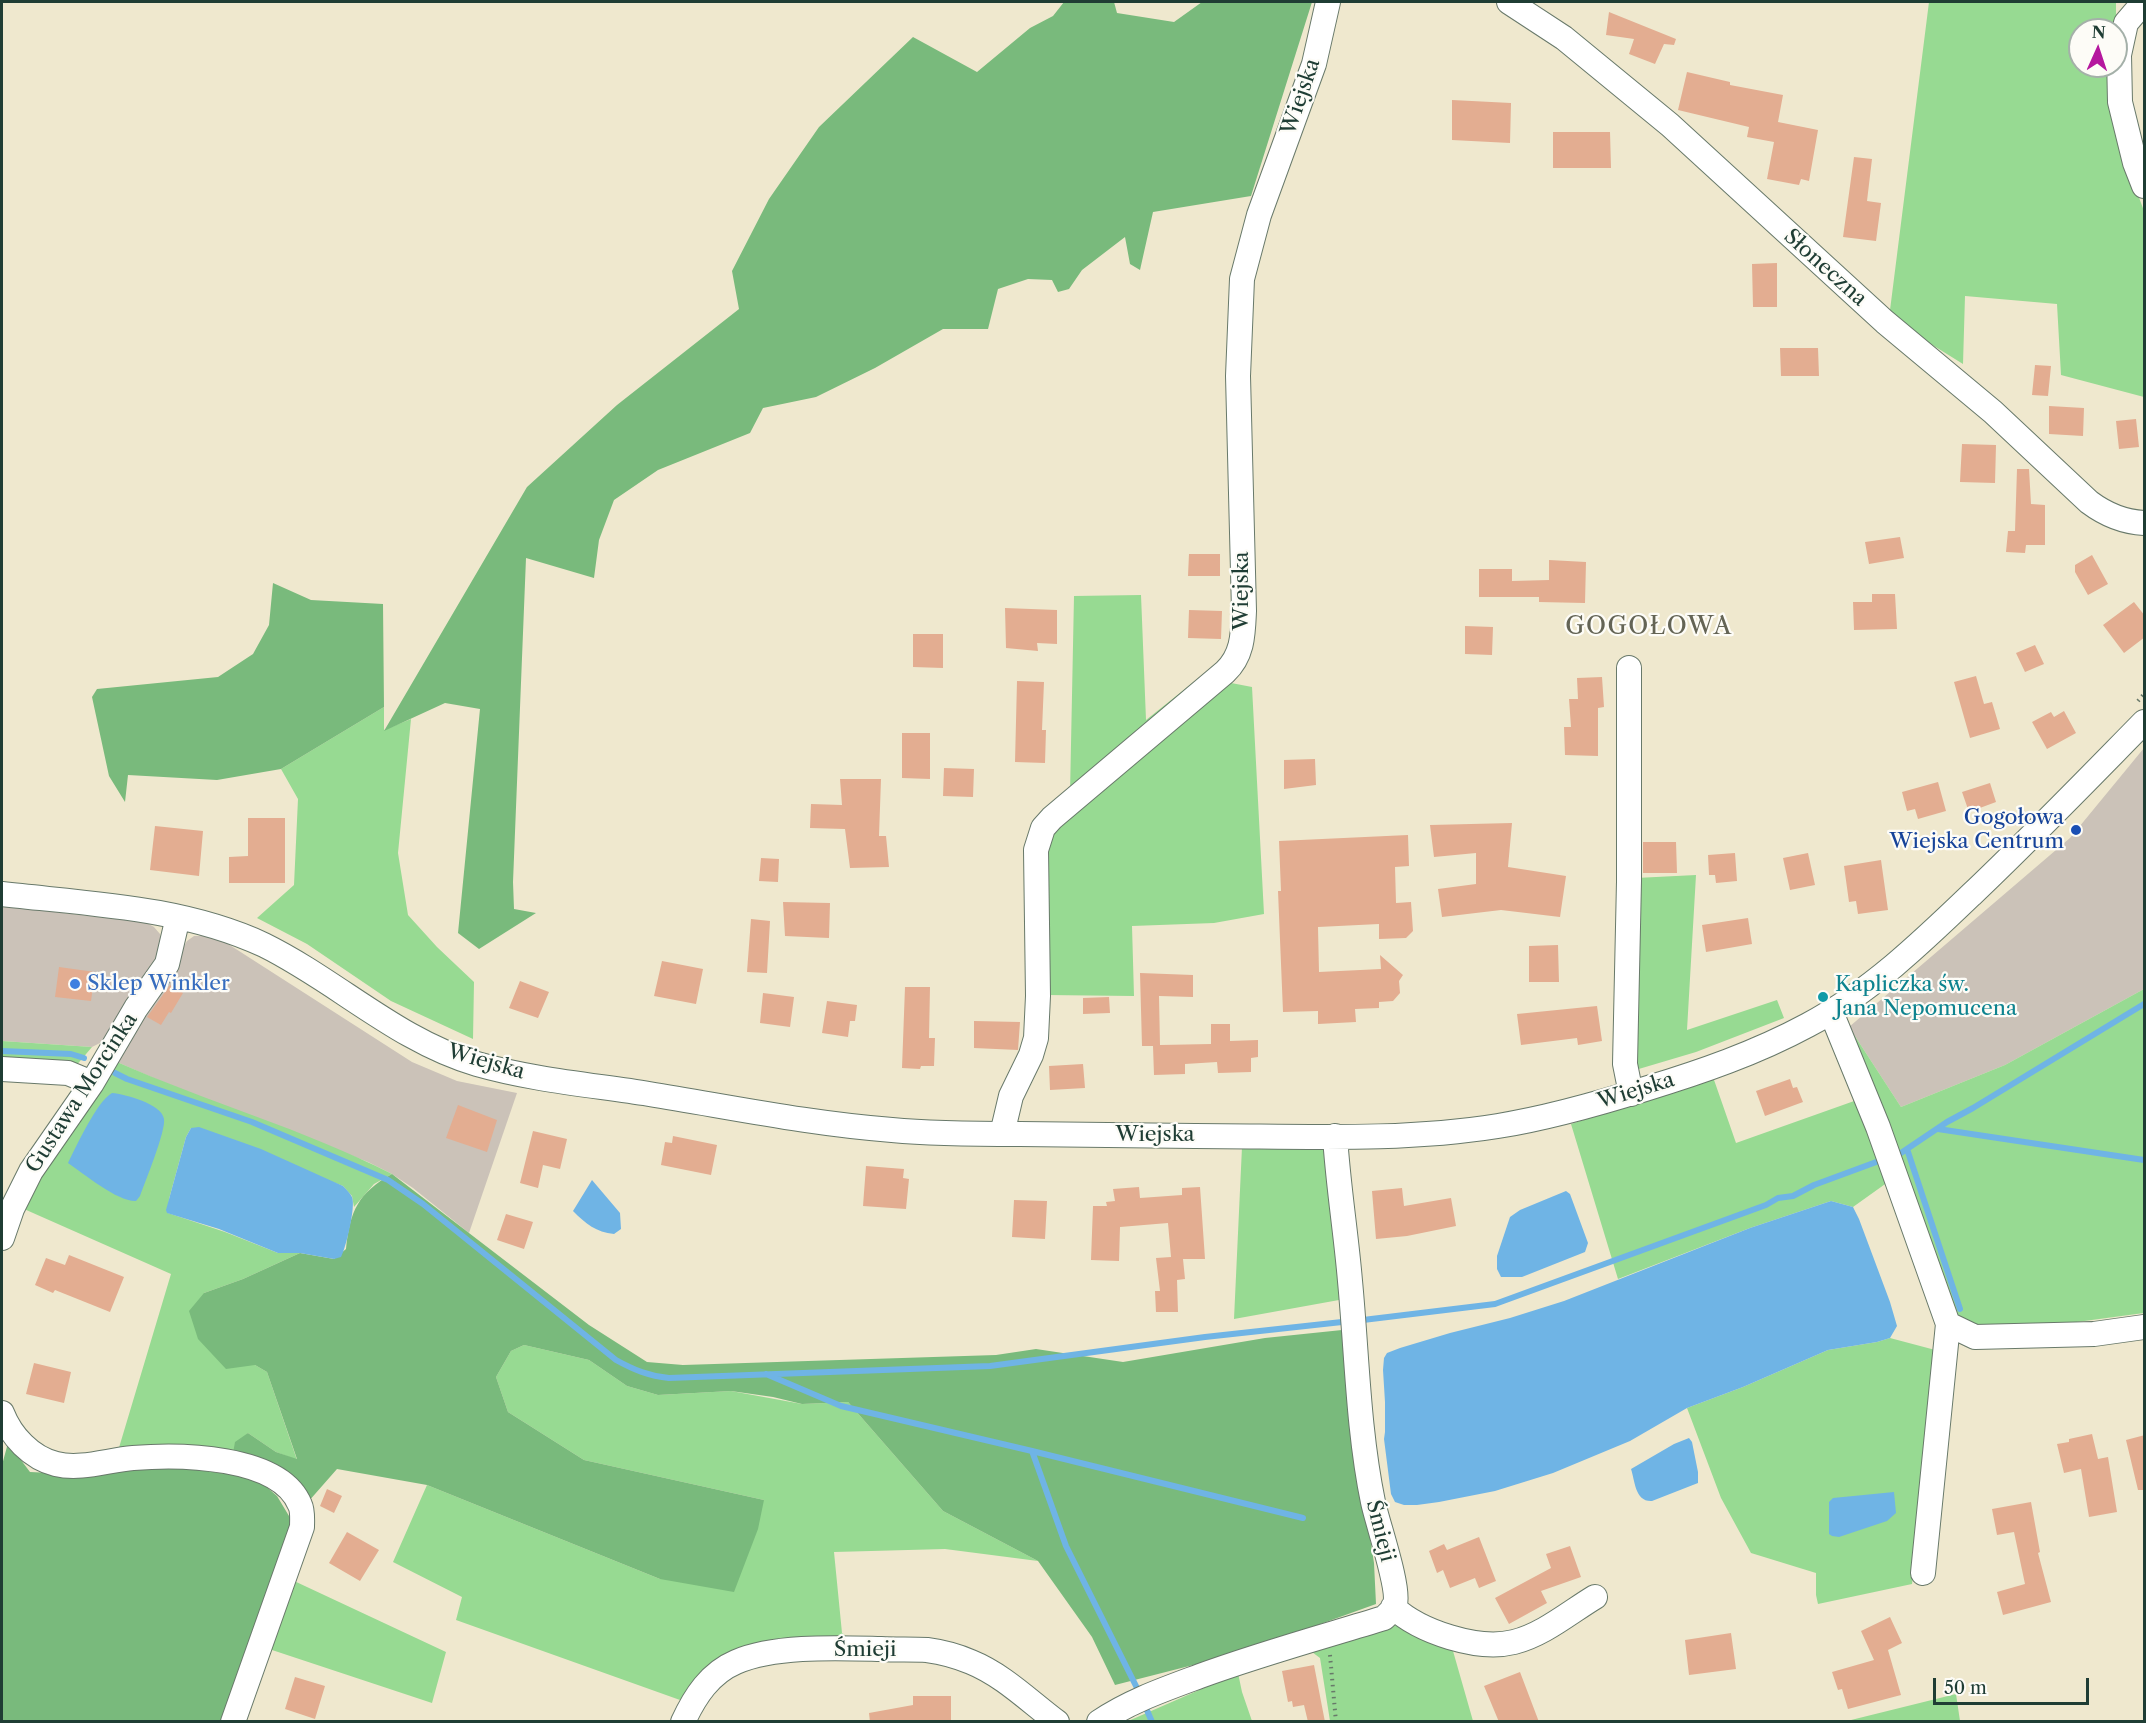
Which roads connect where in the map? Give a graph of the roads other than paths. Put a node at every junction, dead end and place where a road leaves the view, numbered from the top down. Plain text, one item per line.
1 (1328, 2) edge
2 (1509, 2) edge
3 (2145, 2) edge
4 (2145, 186) edge
5 (2145, 523) edge
6 (1629, 668) dead end
7 (2138, 715) edge
8 (2, 894) edge
9 (178, 917) junction
10 (1832, 1012) junction
11 (2, 1069) edge
12 (92, 1083) junction
13 (1631, 1094) junction
14 (1002, 1134) junction
15 (1335, 1136) junction
16 (26, 1182) junction
17 (2, 1208) edge
18 (2, 1238) edge
19 (1948, 1324) junction
20 (2145, 1327) edge
21 (2, 1413) edge
22 (1923, 1573) dead end
23 (1595, 1597) dead end
24 (1393, 1607) junction
25 (233, 1722) edge
26 (683, 1722) edge
27 (1057, 1722) edge
28 (1099, 1722) edge

1 - 14 street, Wiejska
2 - 5 street, Słoneczna
3 - 4 street
6 - 13 street
7 - 10 street, Wiejska
8 - 9 street, Wiejska
9 - 12 street, Gustawa Morcinka
9 - 14 street, Wiejska
10 - 13 street, Wiejska
10 - 19 street
11 - 12 street
12 - 16 street, Gustawa Morcinka
13 - 15 street, Wiejska
14 - 15 street, Wiejska
15 - 24 street, Śmieji
16 - 17 street
16 - 18 street, Gustawa Morcinka
19 - 20 street
19 - 22 street
21 - 25 street
23 - 24 street
24 - 28 street
26 - 27 street, Śmieji

